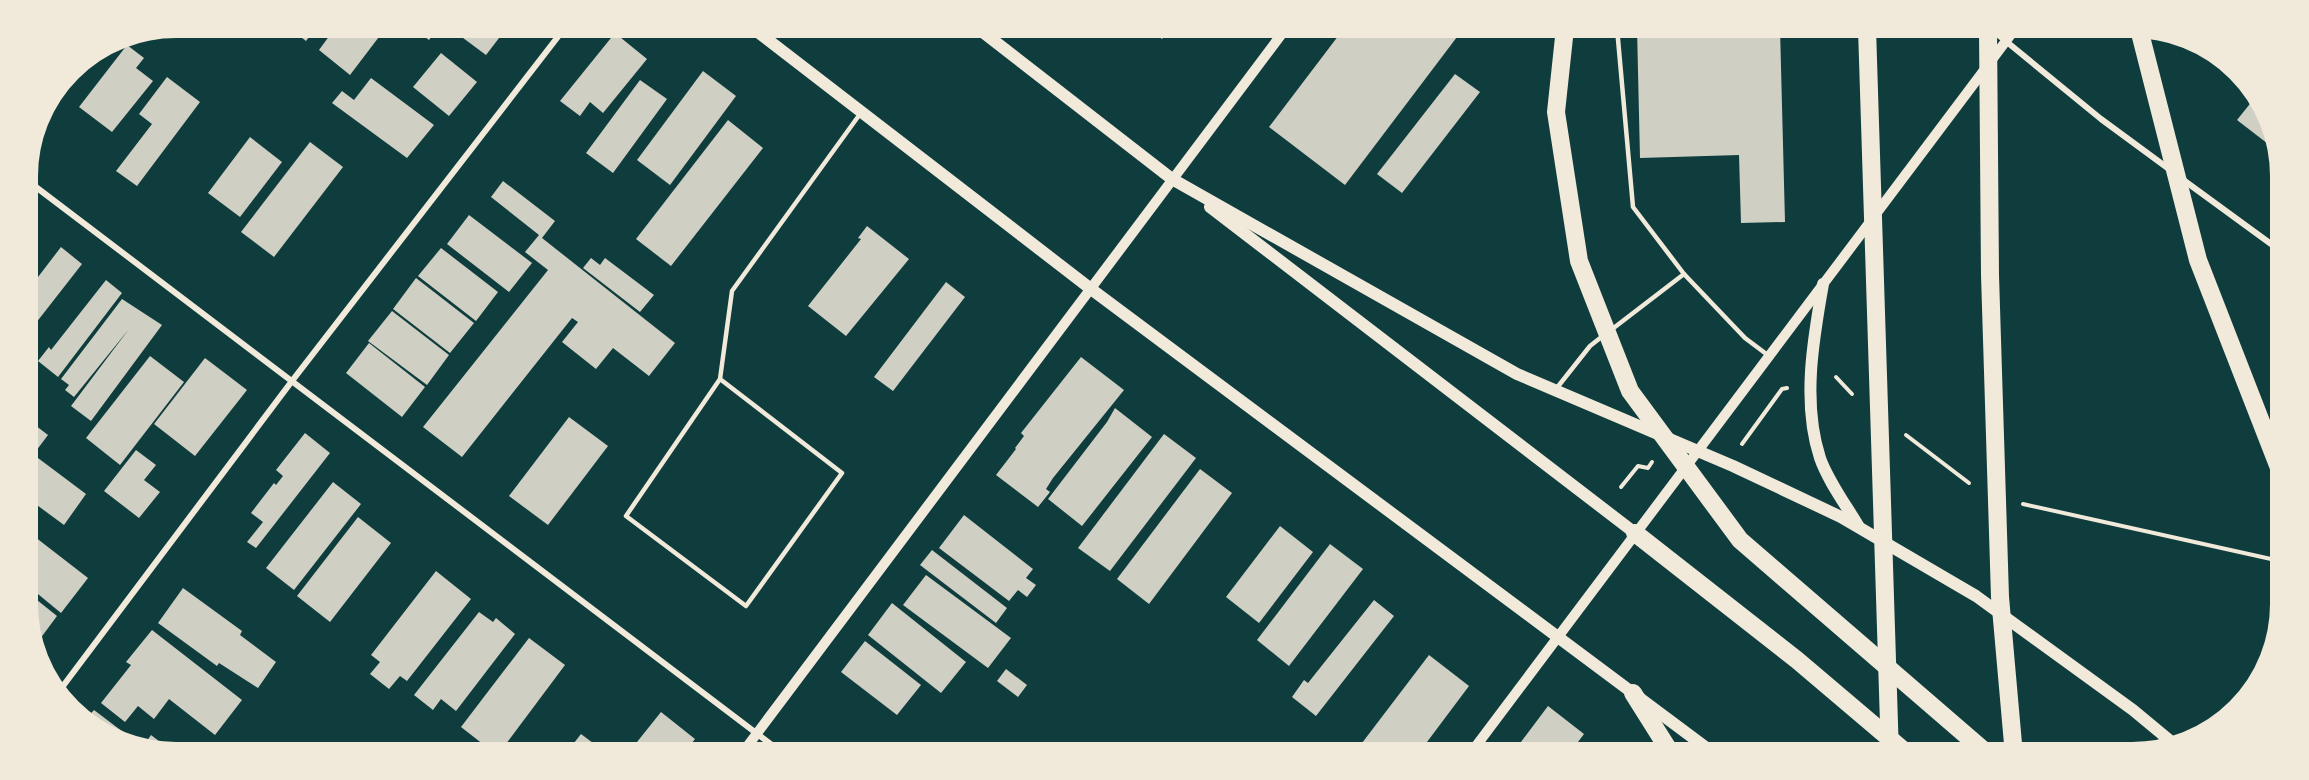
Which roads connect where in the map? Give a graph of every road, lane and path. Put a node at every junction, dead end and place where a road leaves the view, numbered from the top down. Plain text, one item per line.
1 (560, 34) edge
2 (760, 34) edge
3 (985, 34) edge
4 (1282, 34) edge
5 (1564, 34) edge
6 (1618, 34) edge
7 (1867, 34) edge
8 (1989, 34) edge
9 (1996, 34) edge
10 (2011, 34) edge
11 (2141, 35) edge
12 (2006, 41) junction
13 (862, 112) junction
14 (1172, 179) junction
15 (35, 186) edge
16 (2274, 246) edge
17 (1684, 274) junction
18 (1823, 284) junction
19 (1091, 289) junction
20 (1768, 356) junction
21 (1836, 377) dead end
22 (720, 379) junction
23 (292, 381) junction
24 (1791, 386) dead end
25 (1555, 391) junction
26 (1861, 401) dead end
27 (1899, 430) dead end
28 (1742, 444) dead end
29 (1697, 452) junction
30 (1658, 454) dead end
31 (2274, 455) edge
32 (1621, 487) dead end
33 (1975, 488) dead end
34 (2017, 502) dead end
35 (1859, 528) junction
36 (1635, 533) junction
37 (2274, 560) edge
38 (1558, 637) junction
39 (62, 687) edge
40 (1633, 693) junction
41 (757, 734) junction
42 (2170, 741) edge
43 (1477, 745) edge
44 (1666, 745) edge
45 (1703, 745) edge
46 (1890, 745) edge
47 (1897, 745) edge
48 (1978, 745) edge
49 (2013, 745) edge
50 (748, 746) edge
51 (773, 746) edge

1 - 23 street
2 - 13 main road
3 - 14 main road
4 - 14 street
5 - 48 highway
6 - 17 lane
7 - 46 highway
8 - 49 highway
9 - 12 street
10 - 12 street
11 - 31 highway
12 - 16 street
12 - 18 street
13 - 19 main road
13 - 22 lane
14 - 19 street
14 - 25 main road
14 - 36 main road
15 - 23 street
17 - 20 lane
17 - 25 lane
18 - 20 street
18 - 35 main road
19 - 38 main road
19 - 41 street
20 - 29 street
21 - 26 path
22 - 22 lane
23 - 39 street
23 - 41 street
24 - 28 path
25 - 29 main road
27 - 33 path
29 - 35 main road
29 - 36 street
30 - 32 path
34 - 37 path
35 - 42 main road
36 - 38 street
36 - 47 highway
38 - 40 main road
38 - 43 street
40 - 44 highway
40 - 45 main road
41 - 50 street
41 - 51 street

